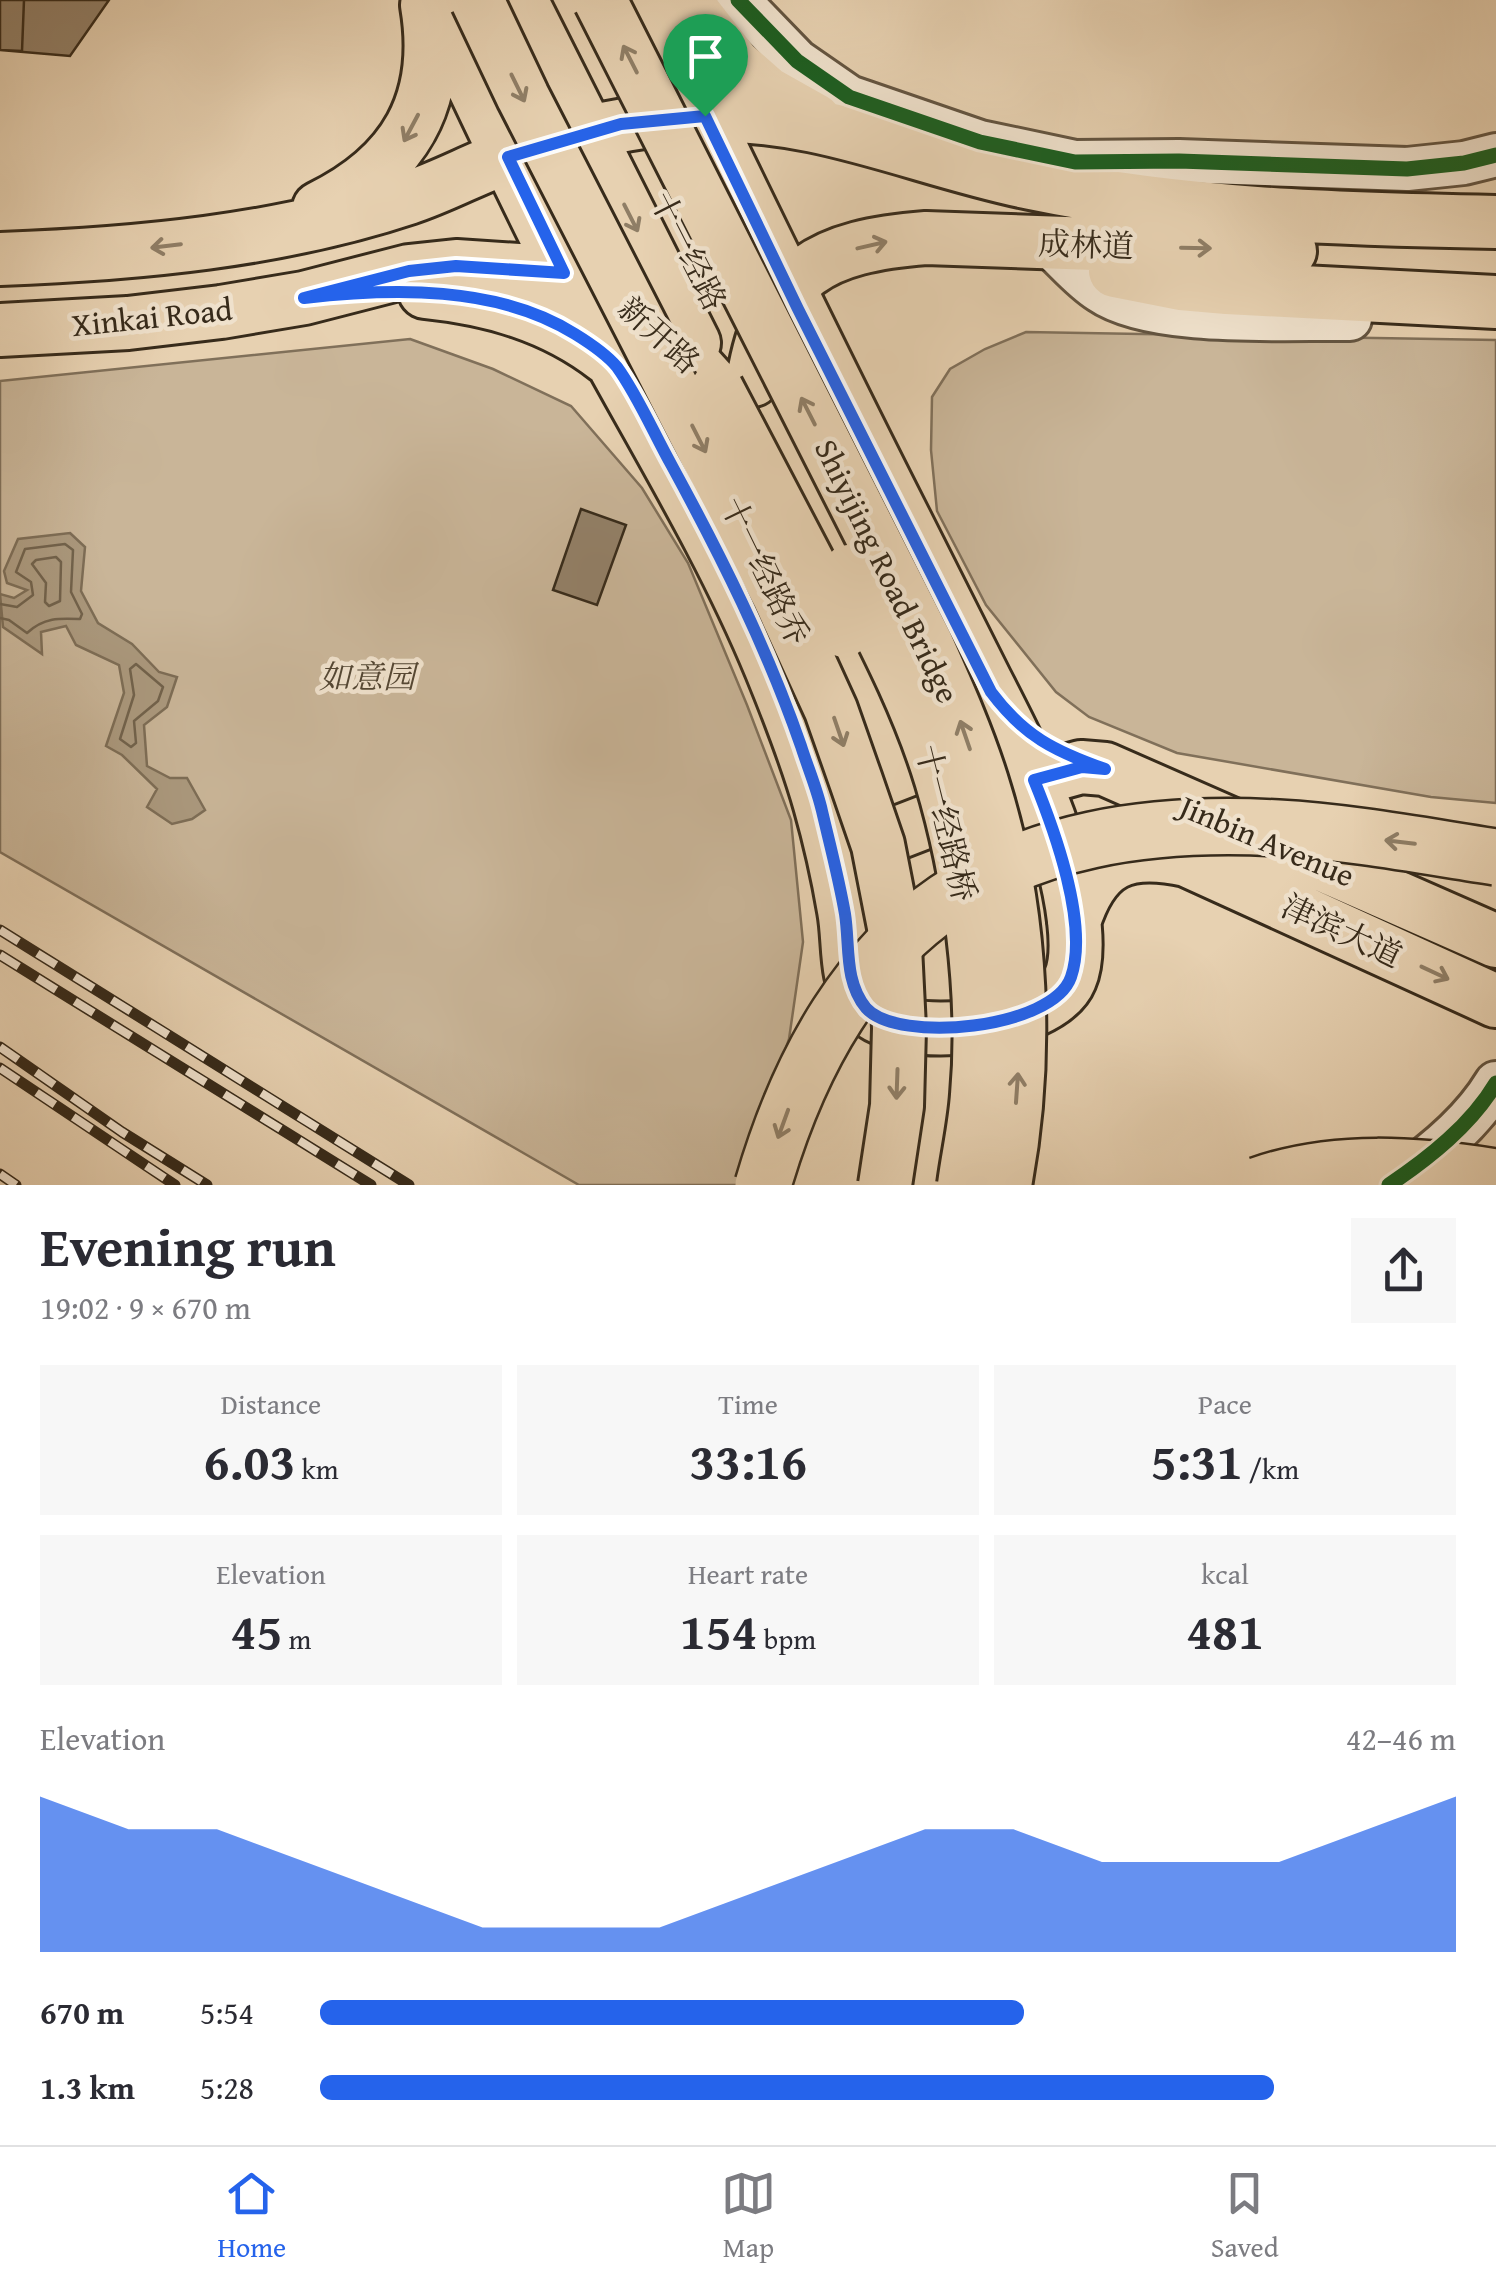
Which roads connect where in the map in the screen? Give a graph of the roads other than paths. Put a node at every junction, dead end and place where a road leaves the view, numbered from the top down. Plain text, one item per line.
1 (430, 0) edge
2 (476, 0) edge
3 (522, 0) edge
4 (600, 0) edge
5 (649, 0) edge
6 (684, 0) edge
7 (738, 0) edge
8 (705, 116) junction
9 (604, 127) junction
10 (830, 128) junction
11 (1496, 155) edge
12 (508, 157) junction
13 (1052, 173) junction
14 (1169, 189) junction
15 (1496, 191) edge
16 (1266, 216) junction
17 (1496, 222) edge
18 (263, 234) junction
19 (1048, 244) junction
20 (1496, 257) edge
21 (0, 260) edge
22 (564, 273) junction
23 (788, 288) junction
24 (304, 298) junction
25 (1496, 302) edge
26 (1496, 322) edge
27 (0, 330) edge
28 (615, 364) junction
29 (735, 384) junction
30 (991, 692) junction
31 (1105, 769) junction
32 (1034, 780) junction
33 (1496, 857) edge
34 (833, 858) junction
35 (1074, 922) junction
36 (1496, 942) edge
37 (1496, 1001) edge
38 (1496, 1082) edge
39 (1496, 1177) edge
40 (763, 1185) edge
41 (885, 1185) edge
42 (931, 1185) edge
43 (964, 1185) edge
44 (1005, 1185) edge
45 (1259, 1185) edge
46 (1388, 1185) edge

1 - 12 main road
1 -> 18 main road
2 -> 41 main road, 十一经路乔, bridge
3 - 9 main road, 十一经路
44 -> 4 main road, Shiyijing Road Bridge, bridge
5 - 8 main road
6 - 10 main road
7 - 13 street
8 - 9 main road
8 - 10 main road
8 - 23 main road
9 - 12 main road
9 - 29 main road, 十一经路
10 - 13 main road, 成林道
11 - 13 street
12 - 18 main road
12 - 22 main road
13 - 14 main road
13 - 16 main road, 成林道
14 - 15 main road
14 - 16 main road
16 - 17 main road, 成林道
18 -> 21 main road
19 -> 20 main road, 成林道
23 -> 19 main road, 成林道
19 - 25 main road
19 - 26 street
22 - 24 main road, 新开路
22 - 28 main road
22 - 29 main road, 新开路
23 - 29 main road, 成林道
23 - 30 main road
24 - 27 main road, Xinkai Road
24 - 28 main road
28 - 34 main road
29 - 42 main road, 十一经路桥, bridge
29 - 43 main road, 十一经路桥, bridge
30 - 31 main road
30 - 32 main road
31 - 32 main road, Jinbin Avenue
31 - 36 main road, Jinbin Avenue
32 - 34 main road
32 - 35 main road
33 -> 40 highway, bridge
34 - 35 main road
35 -> 37 main road, 津滨大道
38 - 46 street
39 - 45 highway, bridge

